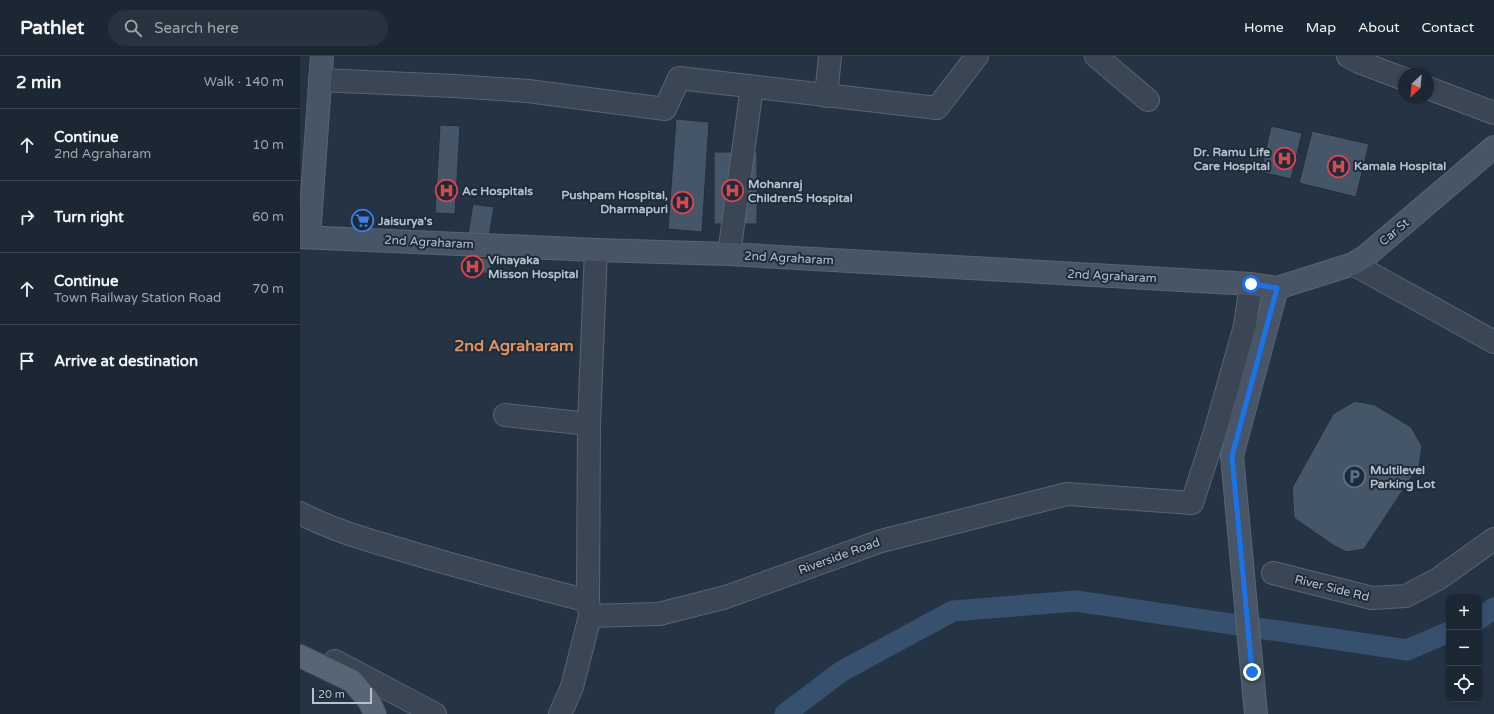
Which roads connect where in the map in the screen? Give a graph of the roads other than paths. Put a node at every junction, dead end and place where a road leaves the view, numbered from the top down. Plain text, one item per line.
1 (322, 56) edge
2 (830, 56) edge
3 (977, 56) edge
4 (1096, 56) edge
5 (1348, 56) edge
6 (1398, 77) edge
7 (320, 80) junction
8 (752, 88) junction
9 (1434, 90) edge
10 (826, 96) junction
11 (1148, 100) dead end
12 (1494, 113) edge
13 (1494, 147) edge
14 (305, 237) edge
15 (596, 250) junction
16 (729, 254) junction
17 (1353, 264) junction
18 (1251, 284) junction
19 (1277, 288) junction
20 (1494, 342) edge
21 (505, 415) dead end
22 (589, 424) junction
23 (300, 513) edge
24 (1494, 539) edge
25 (1274, 573) dead end
26 (589, 609) junction
27 (300, 646) edge
28 (300, 656) edge
29 (374, 714) edge
30 (435, 714) edge
31 (560, 714) edge
32 (1256, 714) edge

1 - 7 main road
2 - 10 street
3 - 10 street
4 - 11 street
5 - 6 street
7 - 8 street
7 - 14 main road
8 - 10 street
8 - 16 street
9 - 12 street
13 - 17 main road, Car St
14 - 15 main road, 2nd Agraharam
15 - 16 main road, 2nd Agraharam
15 - 22 street
16 - 18 main road, 2nd Agraharam
17 - 19 main road, Car St
17 - 20 street
18 - 19 main road, 2nd Agraharam
18 - 26 street, Riverside Road
19 - 32 main road
21 - 22 street
22 - 26 street
23 - 26 street, Riverside Road
24 - 25 street, River Side Rd
26 - 31 street
27 - 30 street
28 - 29 main road

